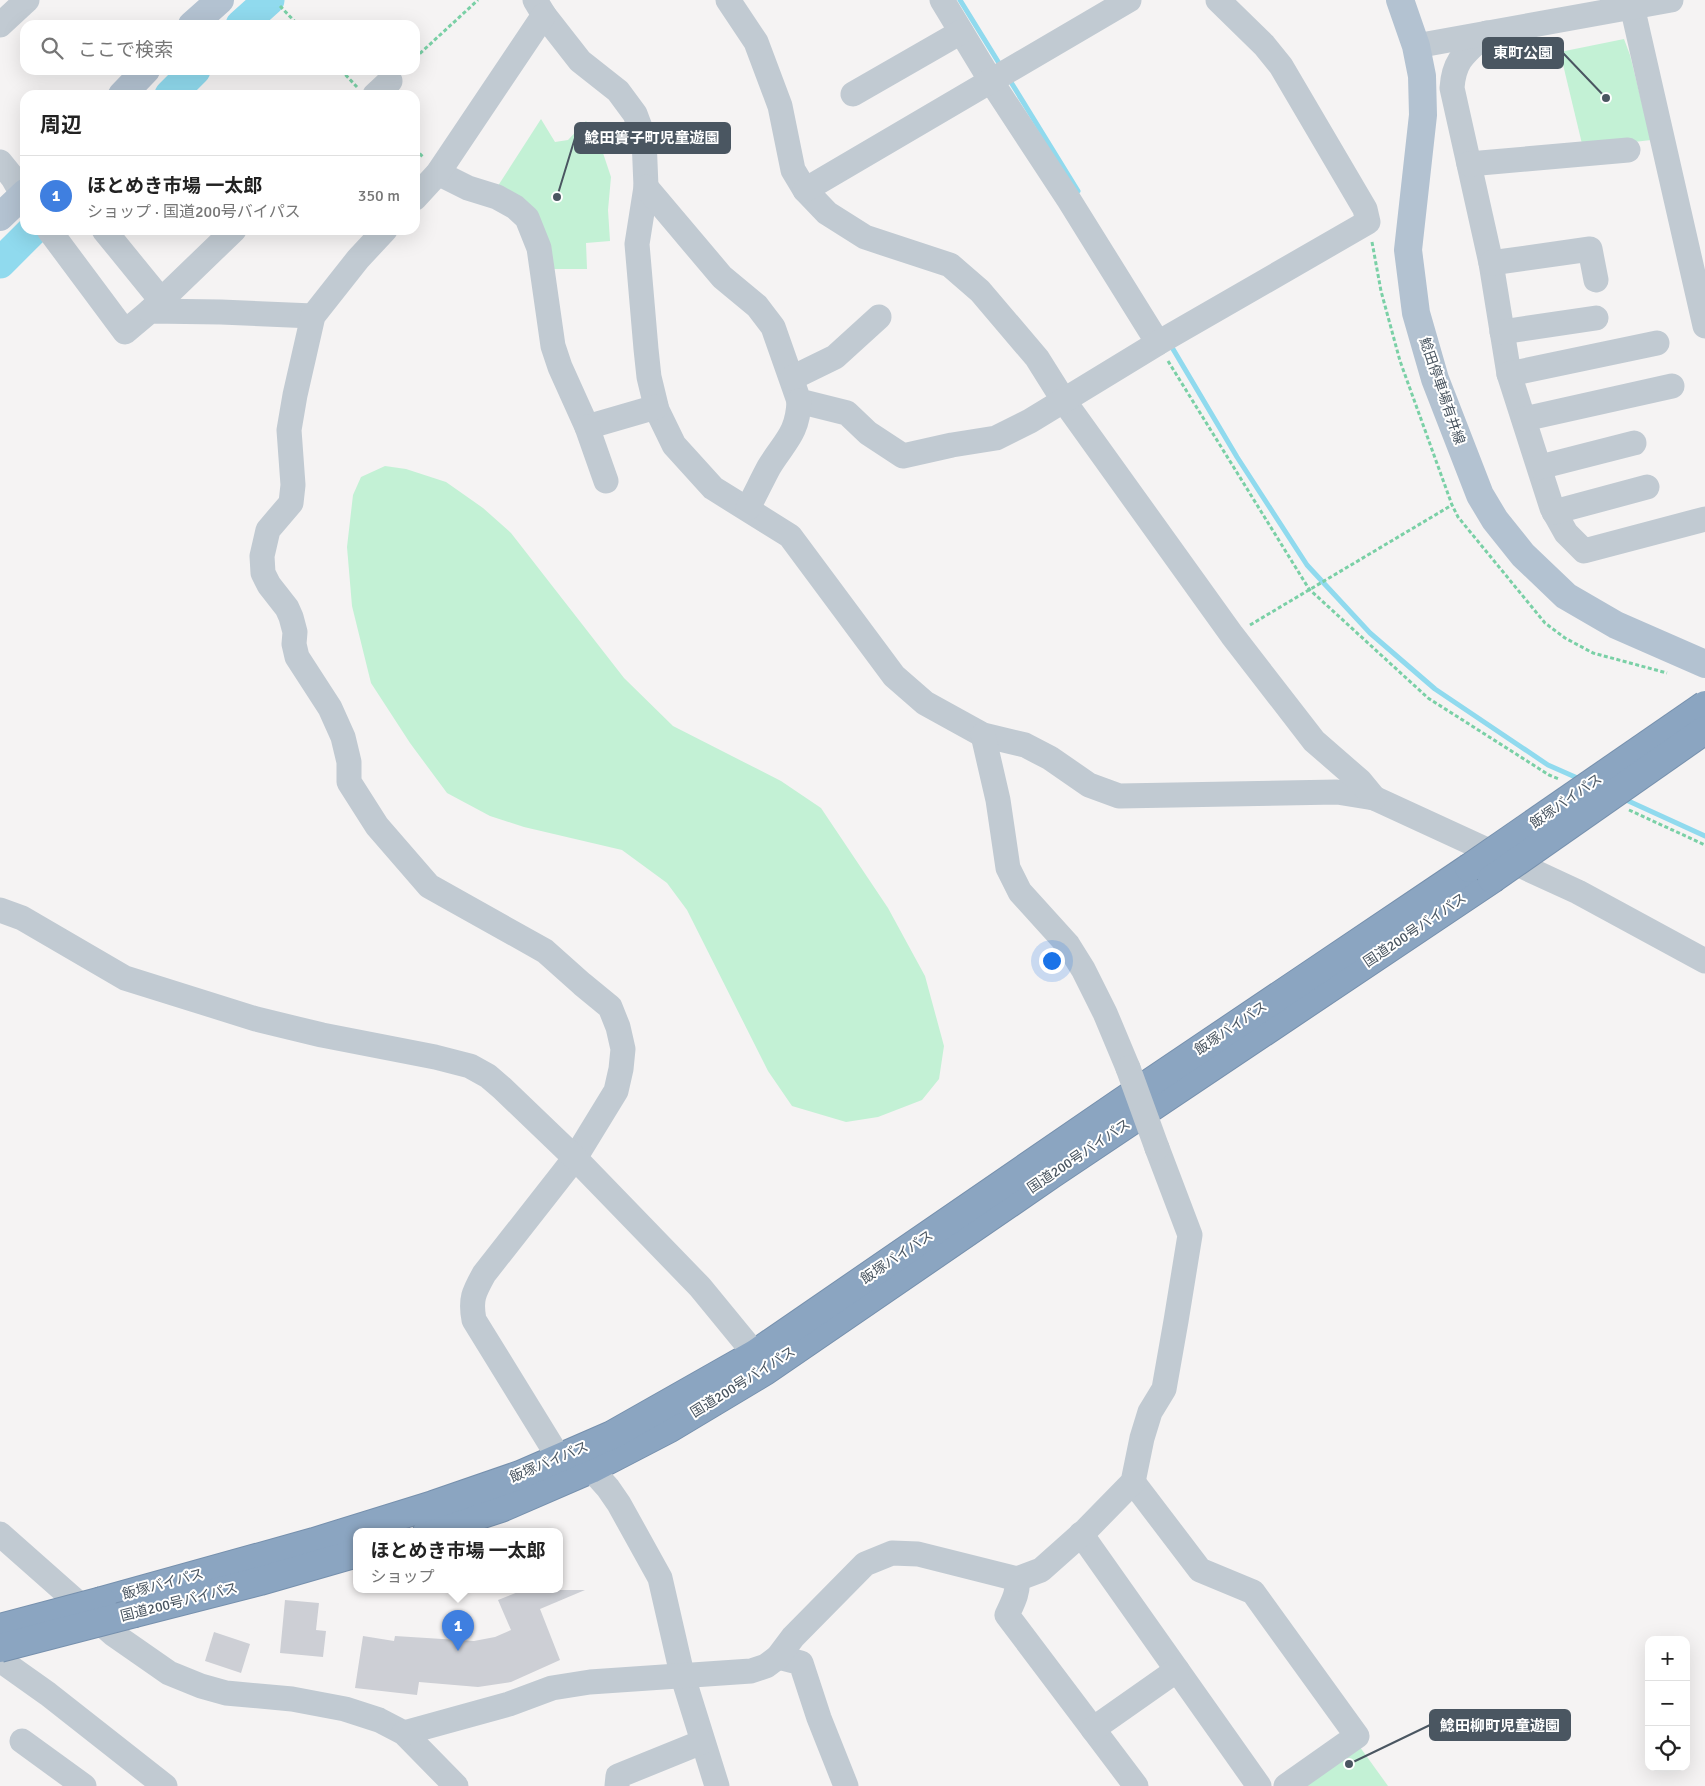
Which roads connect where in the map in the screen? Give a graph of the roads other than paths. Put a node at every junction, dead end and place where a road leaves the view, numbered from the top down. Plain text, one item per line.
1 (27, 0) edge
2 (220, 0) edge
3 (728, 0) edge
4 (942, 0) edge
5 (1129, 0) edge
6 (1218, 0) edge
7 (1400, 0) edge
8 (1670, 0) edge
9 (539, 4) edge
10 (1632, 6) junction
11 (198, 20) edge
12 (0, 25) edge
13 (961, 32) junction
14 (1487, 33) junction
15 (1416, 46) junction
16 (141, 75) edge
17 (991, 81) junction
18 (127, 90) edge
19 (853, 94) dead end
20 (1628, 150) dead end
21 (0, 162) edge
22 (1469, 164) junction
23 (438, 173) junction
24 (646, 187) junction
25 (20, 189) edge
26 (805, 190) junction
27 (420, 193) edge
28 (20, 200) edge
29 (0, 217) edge
30 (53, 235) edge
31 (107, 235) edge
32 (229, 235) edge
33 (380, 235) edge
34 (1490, 264) junction
35 (1596, 280) dead end
36 (156, 305) junction
37 (313, 316) junction
38 (879, 317) dead end
39 (1596, 318) dead end
40 (1705, 326) edge
41 (1502, 332) junction
42 (1657, 342) dead end
43 (1158, 343) junction
44 (1509, 374) junction
45 (1672, 386) dead end
46 (795, 390) junction
47 (1064, 401) junction
48 (656, 407) junction
49 (1524, 419) junction
50 (586, 427) junction
51 (1634, 443) dead end
52 (1540, 467) junction
53 (606, 482) dead end
54 (1647, 487) dead end
55 (748, 508) junction
56 (1554, 512) junction
57 (1705, 519) edge
58 (1705, 664) edge
59 (1705, 705) edge
60 (1705, 730) edge
61 (983, 735) junction
62 (1374, 798) junction
63 (1480, 874) junction
64 (0, 910) edge
65 (1705, 961) edge
66 (575, 1158) junction
67 (754, 1354) junction
68 (559, 1458) junction
69 (591, 1469) junction
70 (1133, 1482) junction
71 (359, 1528) edge
72 (439, 1528) edge
73 (353, 1530) edge
74 (0, 1534) edge
75 (1082, 1534) junction
76 (353, 1554) edge
77 (1017, 1579) junction
78 (0, 1628) edge
79 (0, 1648) edge
80 (778, 1656) junction
81 (0, 1660) edge
82 (1178, 1670) junction
83 (682, 1674) junction
84 (1093, 1729) junction
85 (404, 1733) junction
86 (22, 1741) dead end
87 (702, 1742) junction
88 (1250, 1783) edge
89 (74, 1784) edge
90 (165, 1786) edge
91 (456, 1786) edge
92 (618, 1786) edge
93 (717, 1786) edge
94 (846, 1786) edge
95 (1136, 1786) edge
96 (1286, 1786) edge

1 - 12 street
2 - 11 main road
3 - 26 street
4 - 13 street
5 - 17 street
6 - 43 street
7 - 15 main road, 鯰田停車場有井線
8 - 10 street
9 - 23 street
9 - 24 street
10 - 14 street
10 - 40 street
13 - 17 street
13 - 19 street
14 - 15 street
14 - 22 street
15 - 58 main road, 鯰田停車場有井線
16 - 18 main road
17 - 26 street
17 - 43 street
20 - 22 street
21 - 25 street
22 - 34 street
23 - 27 street
23 - 50 street
24 - 46 street
24 - 48 street
26 - 47 street
28 - 29 main road
30 - 36 street
31 - 36 street
32 - 36 street
33 - 37 street
34 - 35 street
34 - 41 street
36 - 37 street
37 - 66 street
38 - 46 street
39 - 41 street
41 - 44 street
42 - 44 street
43 - 47 street
44 - 49 street
45 - 49 street
46 - 47 street
46 - 55 street
47 - 62 street
48 - 50 street
48 - 55 street
49 - 52 street
50 - 53 street
51 - 52 street
52 - 56 street
54 - 56 street
55 - 61 street
56 - 57 street
59 - 63 highway, 飯塚バイパス, bridge
60 - 63 highway, 国道200号バイパス, bridge
61 - 62 street
61 - 70 street, bridge
62 - 65 street
63 - 67 highway, 飯塚バイパス
63 - 69 highway, 国道200号バイパス
64 - 66 street
66 - 67 street
66 - 68 street
67 - 68 highway, 飯塚バイパス
68 - 69 street
68 - 71 highway, 飯塚バイパス, bridge
69 - 72 highway, 国道200号バイパス
69 - 83 street
70 - 75 street
70 - 96 street
73 - 78 highway, 飯塚バイパス, bridge
74 - 85 street
75 - 77 street
75 - 82 street
76 - 79 highway, 国道200号バイパス, bridge
77 - 80 street
77 - 84 street
80 - 83 street
80 - 94 street
81 - 90 street
82 - 84 street
82 - 88 street
83 - 85 street
83 - 87 street
84 - 95 street
85 - 91 street
86 - 89 street
87 - 92 street
87 - 93 street

